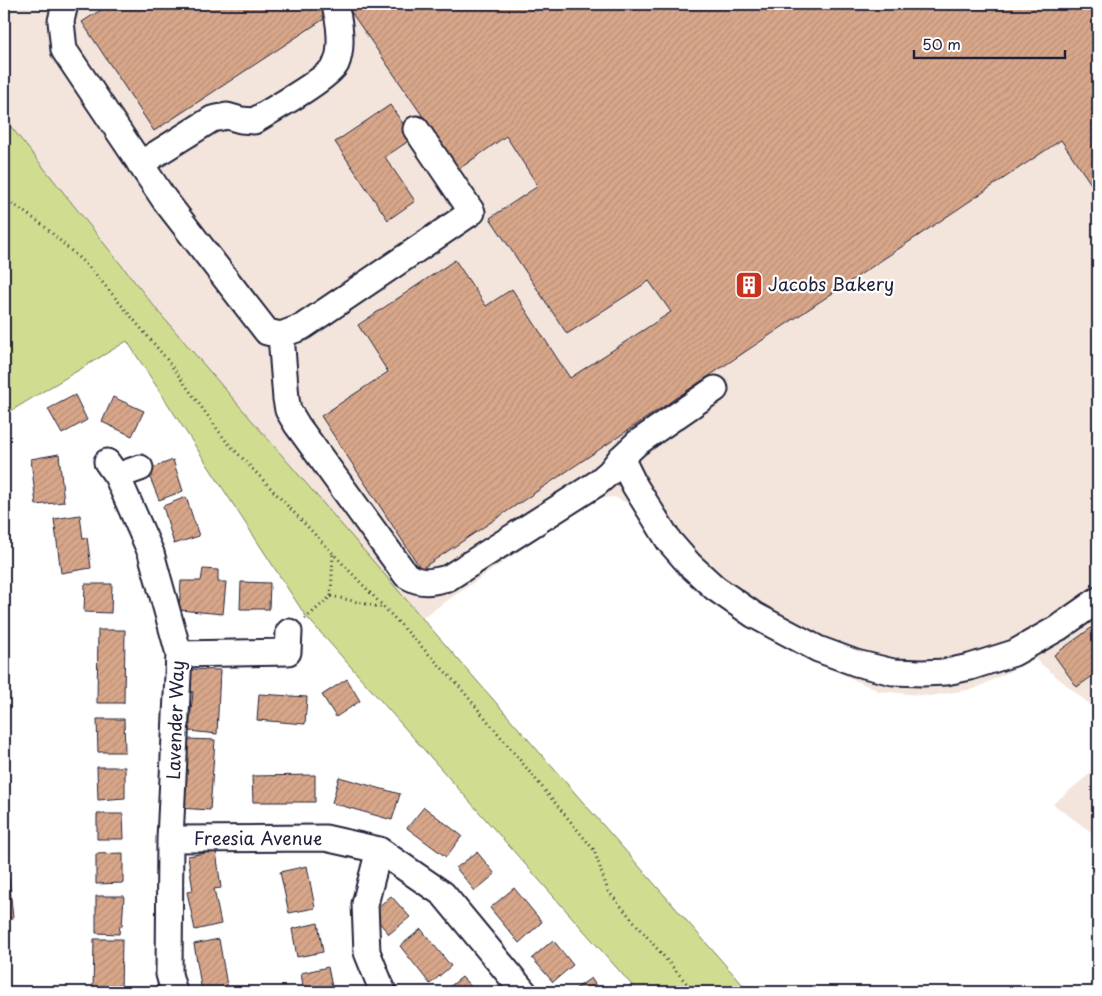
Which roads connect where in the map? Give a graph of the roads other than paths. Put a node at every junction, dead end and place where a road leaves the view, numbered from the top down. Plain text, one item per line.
1 (65, 4) edge
2 (334, 4) edge
3 (416, 129) dead end
4 (140, 164) junction
5 (281, 335) junction
6 (715, 389) dead end
7 (621, 458) junction
8 (121, 469) dead end
9 (1098, 600) edge
10 (289, 632) road end
11 (179, 654) junction
12 (170, 839) junction
13 (379, 850) junction
14 (174, 992) edge
15 (383, 992) edge
16 (524, 992) edge

1 - 4 street
2 - 4 street
3 - 5 street
4 - 5 street
5 - 7 street
6 - 7 street
7 - 9 street
8 - 11 street, Lavender Way
10 - 11 street
11 - 12 street, Lavender Way
12 - 13 street, Freesia Avenue
12 - 14 street, Lavender Way
13 - 15 street
13 - 16 street, Freesia Avenue

